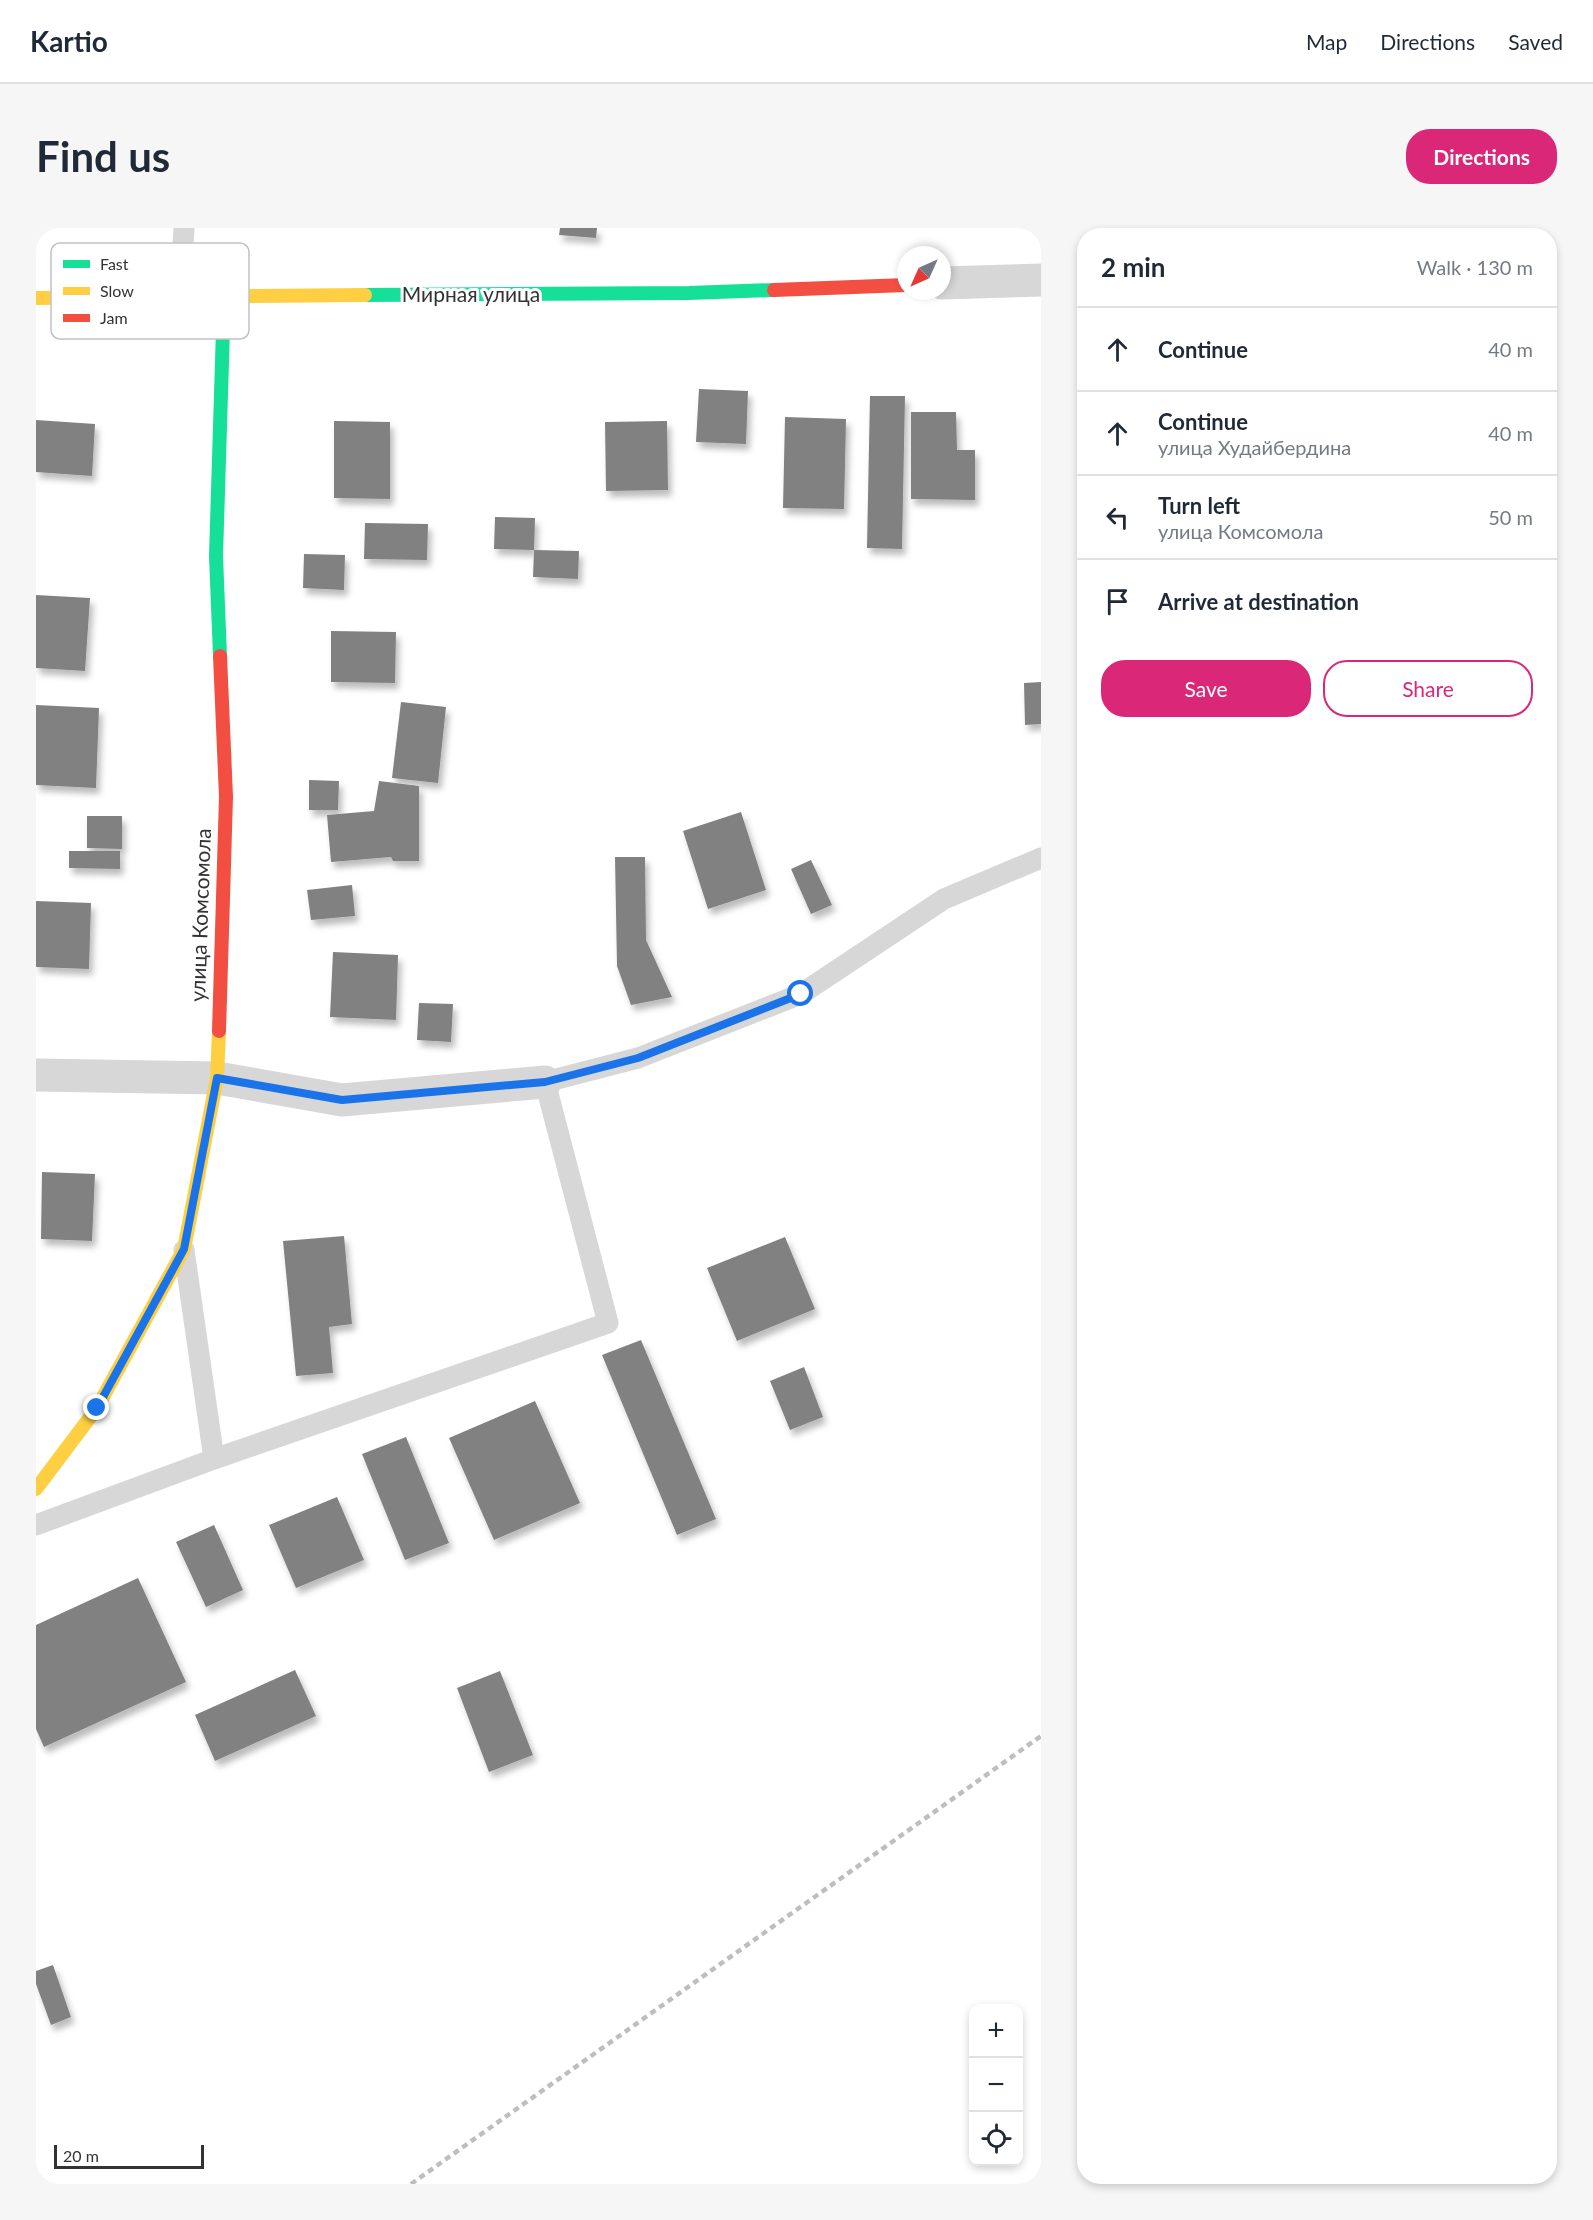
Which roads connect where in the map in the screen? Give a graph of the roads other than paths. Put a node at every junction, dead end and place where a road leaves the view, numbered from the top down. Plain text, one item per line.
1 (184, 228) edge
2 (183, 243) edge
3 (1041, 280) edge
4 (951, 283) edge
5 (897, 285) edge
6 (249, 297) edge
7 (36, 298) edge
8 (51, 298) edge
9 (223, 339) edge
10 (1041, 858) edge
11 (36, 1076) edge
12 (217, 1078) junction
13 (545, 1082) junction
14 (184, 1249) junction
15 (214, 1459) junction
16 (36, 1489) edge
17 (36, 1525) edge

1 - 2 lane
3 - 4 street
5 - 6 street, Мирная улица
7 - 8 street, Мирная улица
9 - 12 street, улица Комсомола
10 - 13 lane
11 - 12 street
12 - 13 street
12 - 14 street, улица Комсомола
13 - 15 lane
14 - 15 lane
14 - 16 street, улица Комсомола
15 - 17 lane

